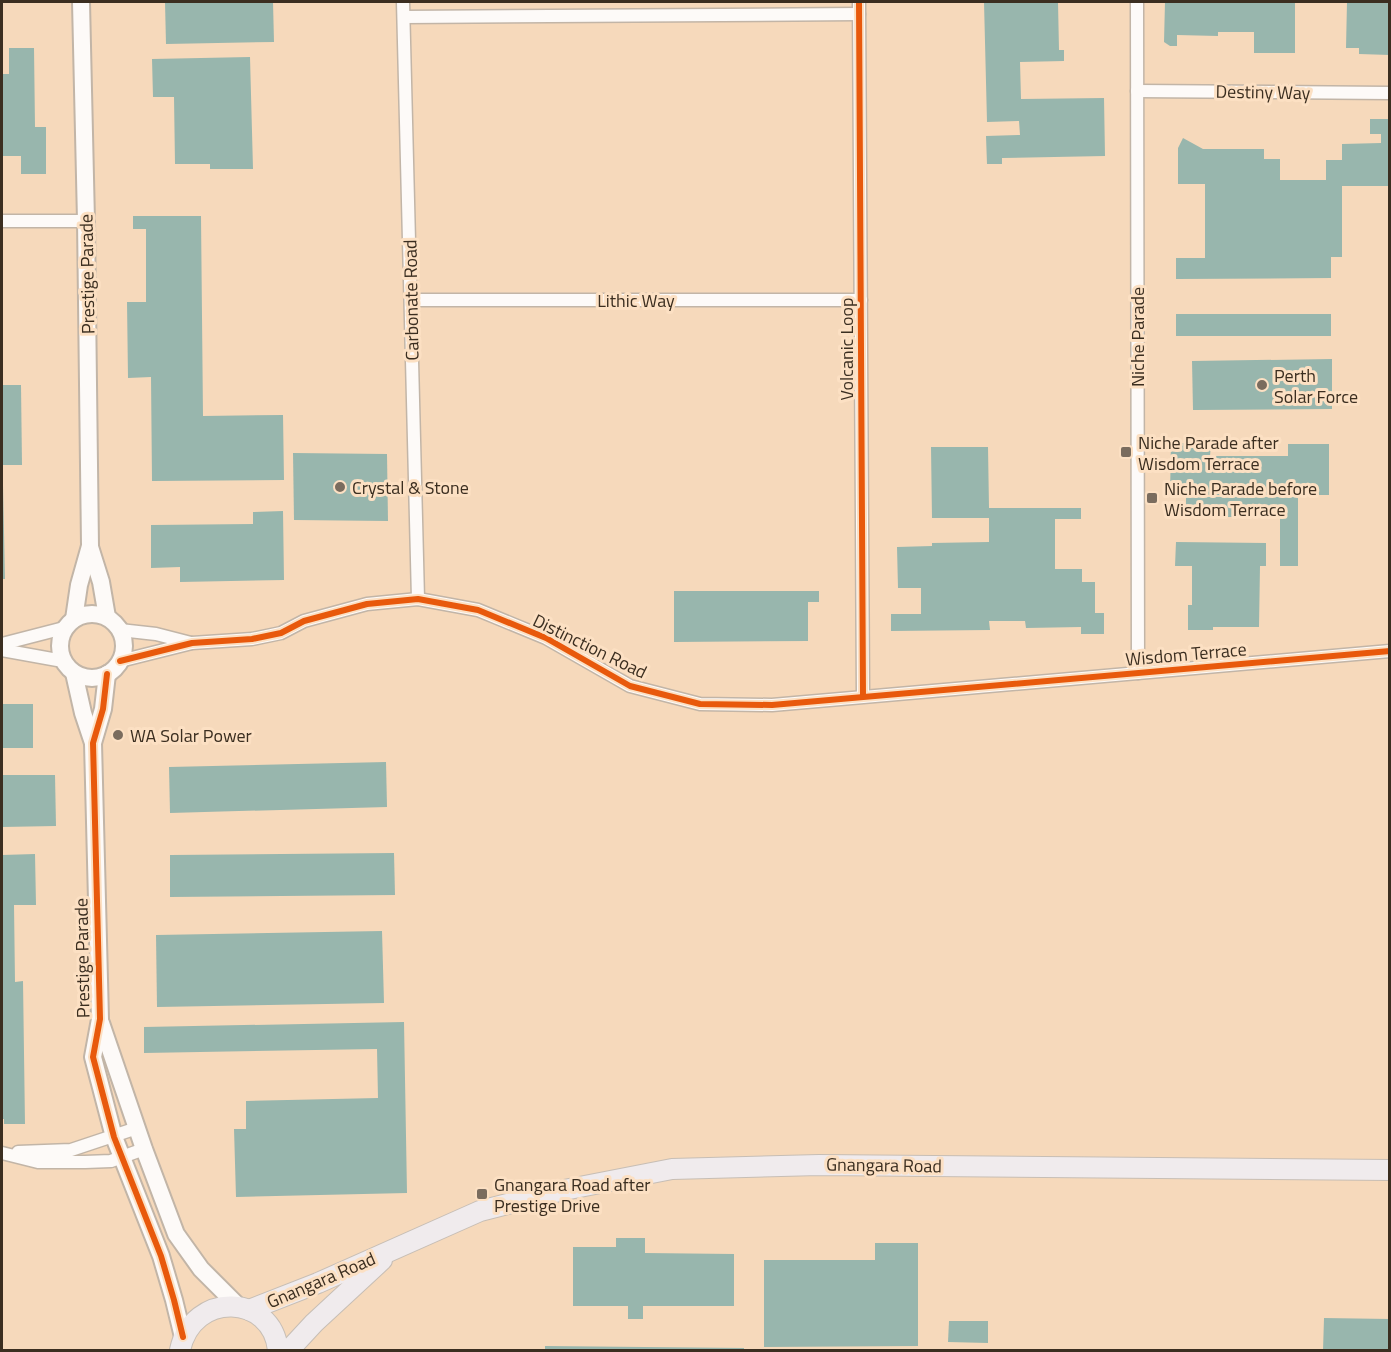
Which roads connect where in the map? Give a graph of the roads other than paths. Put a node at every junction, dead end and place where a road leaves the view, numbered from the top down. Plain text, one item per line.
1 (81, 2) edge
2 (403, 2) edge
3 (1137, 2) edge
4 (859, 8) edge
5 (404, 17) junction
6 (1137, 91) junction
7 (1389, 93) edge
8 (2, 221) edge
9 (86, 221) junction
10 (411, 300) junction
11 (861, 300) junction
12 (90, 546) junction
13 (418, 599) junction
14 (107, 617) junction
15 (69, 624) junction
16 (120, 630) junction
17 (192, 643) junction
18 (2, 644) edge
19 (2, 650) edge
20 (1389, 651) edge
21 (120, 661) junction
22 (69, 667) junction
23 (1138, 673) junction
24 (107, 674) junction
25 (985, 686) joint
26 (864, 696) junction
27 (93, 743) junction
28 (100, 1019) junction
29 (137, 1128) junction
30 (114, 1137) junction
31 (144, 1149) junction
32 (2, 1153) edge
33 (121, 1157) junction
34 (1389, 1170) edge
35 (165, 1203) junction
36 (392, 1250) junction
37 (165, 1267) junction
38 (245, 1309) junction
39 (181, 1344) edge
40 (278, 1350) edge
41 (289, 1350) edge

1 - 9 street, Prestige Parade
2 - 5 street, Carbonate Road
3 - 6 street, Niche Parade
4 - 5 street
4 - 11 street, Volcanic Loop
5 - 10 street, Carbonate Road
6 - 7 street, Destiny Way
6 - 23 street, Niche Parade
8 - 9 street
9 - 12 street, Prestige Parade
10 - 11 street, Lithic Way
10 - 13 street, Carbonate Road
11 - 26 street, Volcanic Loop
12 - 14 street, Prestige Parade
12 - 15 street, Prestige Parade
13 - 17 street, Distinction Road
13 - 26 street, Distinction Road
14 - 15 street
14 - 16 street
15 - 18 street
15 - 22 street
16 - 17 street, Distinction Road
16 - 21 street
17 - 21 street, Distinction Road
19 - 22 street
20 - 23 street, Wisdom Terrace
21 - 24 street
22 - 24 street
22 - 27 street, Prestige Parade
23 - 25 street, Wisdom Terrace
24 - 27 street, Prestige Parade
25 - 26 street, Distinction Road
27 - 28 street, Prestige Parade
28 - 29 street, Prestige Parade
28 - 30 street, Prestige Parade
29 - 30 street
29 - 31 street, Prestige Parade
30 - 32 street
30 - 33 street, Prestige Parade
31 - 33 street
31 - 35 street, Prestige Parade
32 - 33 street
33 - 37 street, Prestige Parade
34 - 36 main road, Gnangara Road
35 - 37 street
35 - 38 street, Prestige Parade
36 - 38 main road, Gnangara Road
36 - 41 main road, Gnangara Road
37 - 39 street, Prestige Parade
38 - 39 main road, Gnangara Road
38 - 40 main road, Gnangara Road

